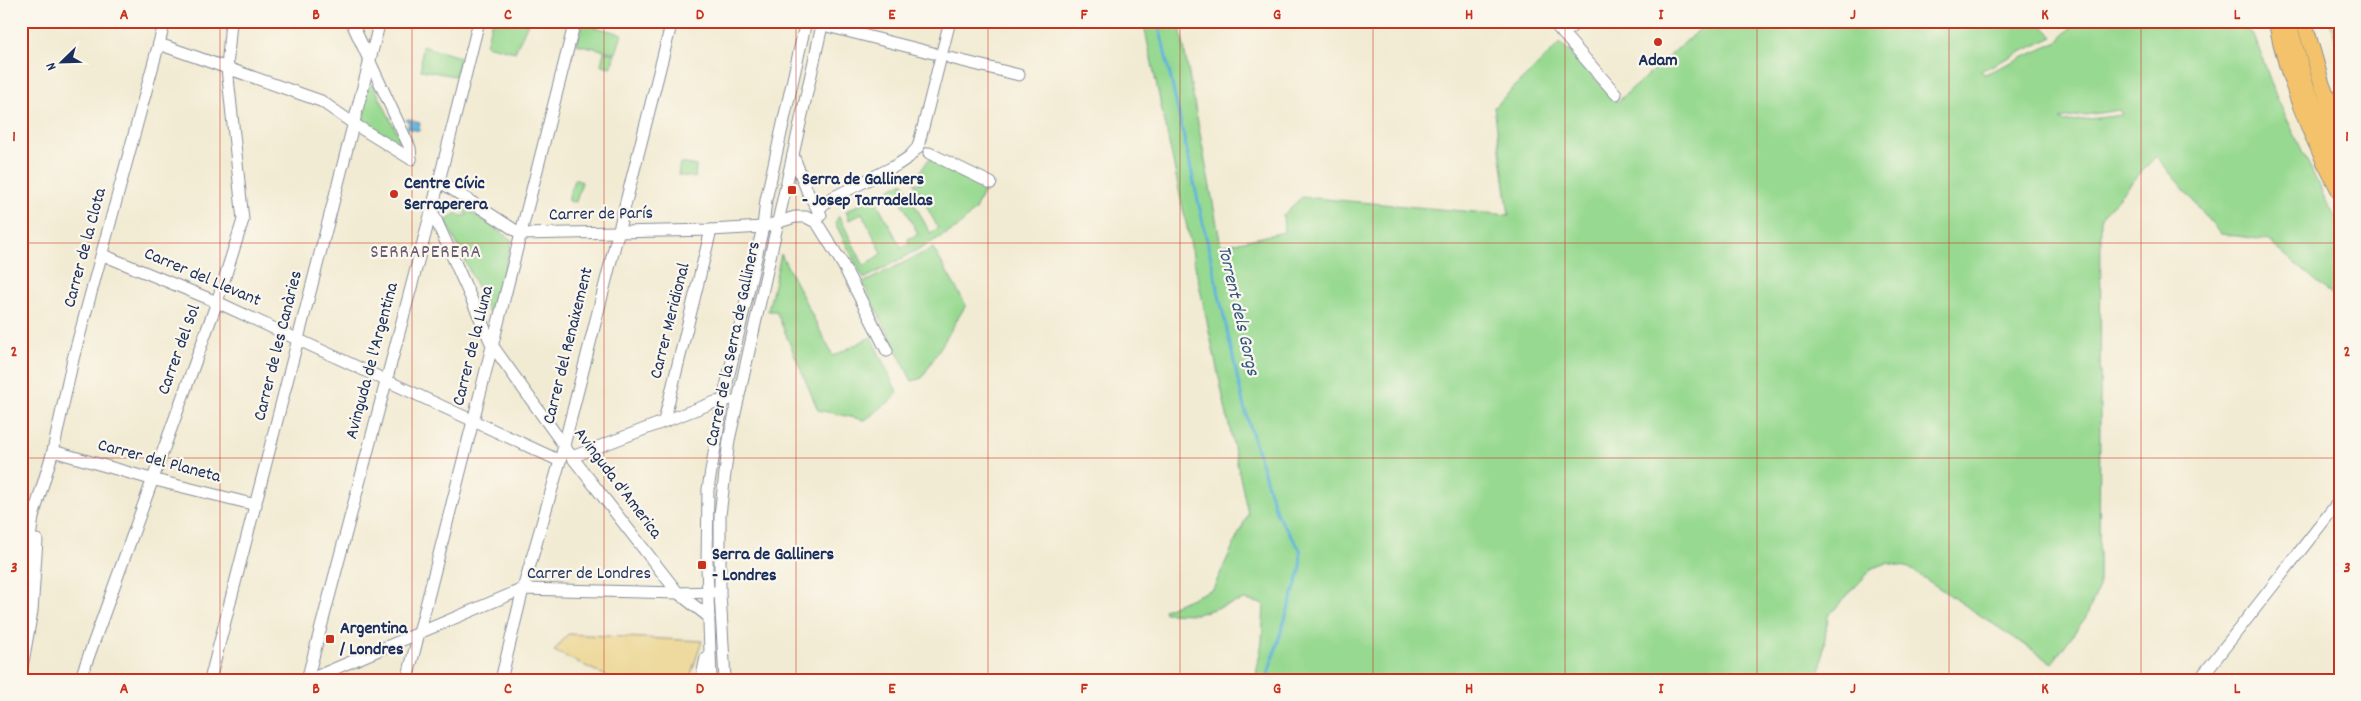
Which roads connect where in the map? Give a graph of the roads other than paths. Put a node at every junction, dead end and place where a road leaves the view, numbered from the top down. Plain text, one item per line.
1 (165, 21) edge
2 (231, 21) edge
3 (351, 21) edge
4 (380, 21) edge
5 (479, 21) edge
6 (575, 21) edge
7 (672, 21) edge
8 (950, 21) edge
9 (1552, 21) edge
10 (1578, 21) edge
11 (2304, 21) edge
12 (804, 22) edge
13 (2282, 23) edge
14 (824, 24) edge
15 (1564, 34) junction
16 (159, 44) junction
17 (933, 53) dead end
18 (950, 58) dead end
19 (372, 63) junction
20 (227, 68) junction
21 (2294, 69) junction
22 (1019, 75) dead end
23 (2322, 84) junction
24 (1616, 94) dead end
25 (2340, 112) edge
26 (354, 124) junction
27 (2340, 131) edge
28 (929, 153) dead end
29 (793, 154) junction
30 (2340, 166) edge
31 (439, 181) junction
32 (991, 183) dead end
33 (2340, 192) edge
34 (808, 193) junction
35 (832, 197) junction
36 (818, 210) junction
37 (432, 211) junction
38 (795, 217) junction
39 (817, 223) junction
40 (778, 224) junction
41 (763, 226) junction
42 (711, 230) junction
43 (617, 232) junction
44 (521, 234) junction
45 (103, 255) junction
46 (842, 263) junction
47 (217, 302) junction
48 (298, 340) junction
49 (492, 345) junction
50 (887, 352) dead end
51 (385, 382) junction
52 (722, 400) junction
53 (737, 401) junction
54 (664, 421) junction
55 (473, 422) junction
56 (563, 442) junction
57 (53, 451) junction
58 (572, 457) junction
59 (560, 461) junction
60 (151, 479) junction
61 (43, 484) junction
62 (2340, 500) edge
63 (256, 505) junction
64 (33, 517) junction
65 (21, 521) edge
66 (21, 548) edge
67 (26, 566) junction
68 (523, 589) junction
69 (708, 592) junction
70 (678, 593) junction
71 (720, 593) junction
72 (21, 600) edge
73 (709, 617) junction
74 (419, 634) junction
75 (709, 639) junction
76 (25, 655) junction
77 (724, 663) junction
78 (21, 672) edge
79 (80, 680) edge
80 (210, 680) edge
81 (307, 680) edge
82 (407, 680) edge
83 (501, 680) edge
84 (701, 680) edge
85 (711, 680) edge
86 (720, 680) edge
87 (725, 680) edge
88 (2199, 680) edge

1 - 16 street, Carrer de la Clota
2 - 20 street, Carrer del Sol
3 - 19 street
4 - 19 street, Carrer de les Canàries
5 - 31 street, Avinguda de l'Argentina
6 - 44 street, Carrer de la Lluna
7 - 43 street, Carrer del Renaixement
8 - 35 street
9 - 15 street
10 - 15 street
11 - 23 main road
12 - 14 street
12 - 41 street, Carrer de la Serra de Galliners
13 - 21 main road
14 - 17 street
14 - 29 street, Carrer de la Serra de Galliners
15 - 24 street
16 - 20 street
16 - 45 street, Carrer de la Clota
18 - 22 street
19 - 26 street, Carrer de les Canàries
19 - 26 street
20 - 26 street
20 - 47 street, Carrer del Sol
21 - 30 main road
21 - 33 main road
23 - 25 street
23 - 27 main road
26 - 48 street, Carrer de les Canàries
28 - 32 street
29 - 34 street
29 - 40 street, Carrer de la Serra de Galliners
31 - 37 street, Avinguda de l'Argentina
31 - 44 street
34 - 35 street
34 - 36 street
34 - 38 street
35 - 36 street
36 - 39 street
36 - 46 street
37 - 49 street, Avinguda d'America
37 - 51 street, Avinguda de l'Argentina
38 - 39 street
38 - 40 street, Carrer de París
39 - 46 street
40 - 41 street, Carrer de París
40 - 53 street, Carrer de la Serra de Galliners
41 - 42 street, Carrer de París
41 - 52 street, Carrer de la Serra de Galliners
42 - 43 street, Carrer de París
42 - 54 street, Carrer Meridional
43 - 44 street, Carrer de París
43 - 56 street, Carrer del Renaixement
44 - 49 street, Carrer de la Lluna
45 - 47 street, Carrer del Llevant
45 - 57 street, Carrer de la Clota
46 - 50 street
47 - 48 street, Carrer del Llevant
47 - 60 street, Carrer del Sol
48 - 51 street, Carrer del Llevant
48 - 63 street, Carrer de les Canàries
49 - 55 street, Carrer de la Lluna
49 - 56 street, Avinguda d'America
51 - 55 street, Carrer del Llevant
51 - 81 street, Avinguda de l'Argentina
52 - 53 street
52 - 54 street
52 - 69 street, Carrer de la Serra de Galliners
53 - 71 street, Carrer de la Serra de Galliners
54 - 58 street
55 - 59 street, Carrer del Llevant
55 - 74 street, Carrer de la Lluna
56 - 58 street, Avinguda d'America
56 - 59 street, Carrer del Renaixement
57 - 60 street, Carrer del Planeta
57 - 61 street, Carrer de la Clota
58 - 70 street, Avinguda d'America
59 - 68 street, Carrer del Renaixement
60 - 63 street, Carrer del Planeta
60 - 79 street, Carrer del Sol
61 - 64 street, Carrer de la Clota
61 - 76 street, Carrer de la Clota
62 - 88 street
63 - 80 street, Carrer de les Canàries
64 - 65 street
64 - 67 street, Carrer de la Clota
66 - 67 street
67 - 72 street, Carrer de la Clota
67 - 76 street
68 - 70 street, Carrer de Londres
68 - 74 street, Carrer de Londres
68 - 83 street, Carrer del Renaixement
69 - 70 street, Carrer de Londres
69 - 71 street, Carrer de Londres
69 - 73 street, Carrer de la Serra de Galliners
70 - 73 street
71 - 77 street, Carrer de la Serra de Galliners
73 - 75 street, Carrer de la Serra de Galliners
74 - 81 street, Carrer de Londres
74 - 82 street, Carrer de la Lluna
75 - 84 street
75 - 85 street, Carrer de la Serra de Galliners
76 - 78 street, Carrer de la Clota
77 - 86 street
77 - 87 street, Carrer de la Serra de Galliners

